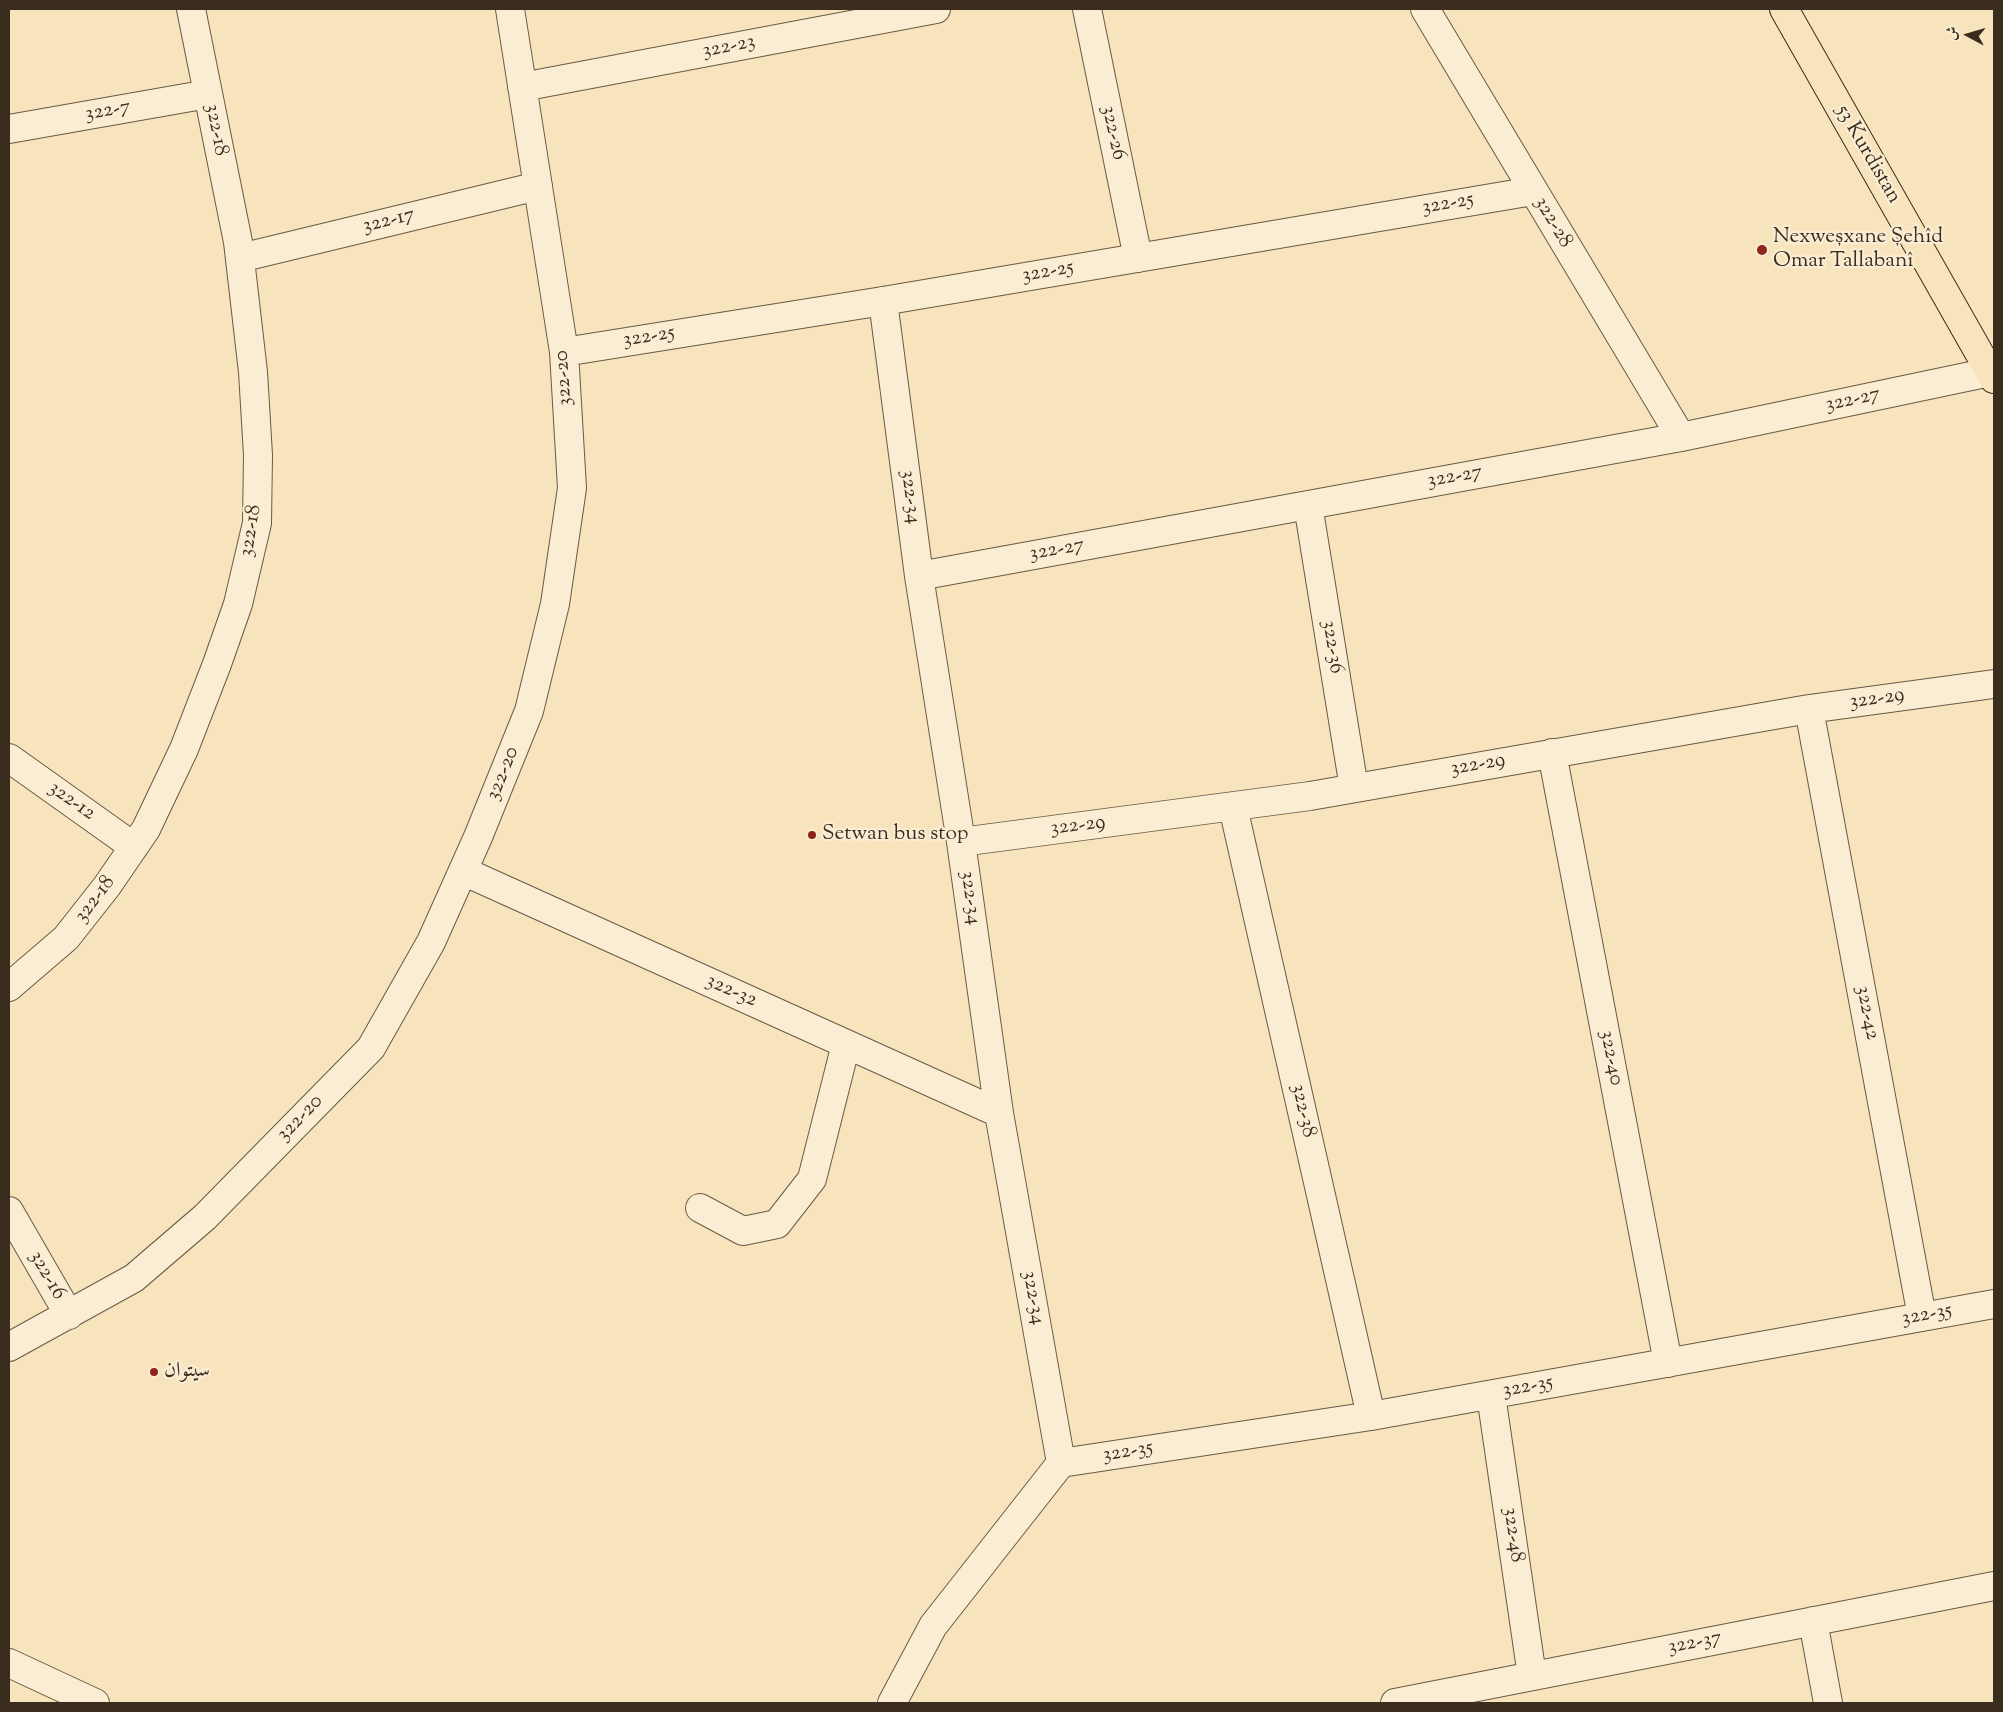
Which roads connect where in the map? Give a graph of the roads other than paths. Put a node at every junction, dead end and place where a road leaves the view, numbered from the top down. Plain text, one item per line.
1 (191, 9) edge
2 (510, 9) edge
3 (936, 9) edge
4 (1087, 9) edge
5 (1425, 9) edge
6 (1784, 9) edge
7 (522, 88) junction
8 (208, 94) junction
9 (9, 129) edge
10 (538, 186) junction
11 (1533, 191) junction
12 (240, 258) junction
13 (1138, 258) junction
14 (884, 300) junction
15 (564, 352) junction
16 (1992, 376) edge
17 (1681, 437) junction
18 (1308, 505) junction
19 (919, 576) junction
20 (1994, 684) edge
21 (1809, 709) junction
22 (1552, 754) junction
23 (9, 758) edge
24 (1354, 788) junction
25 (1233, 807) junction
26 (961, 842) junction
27 (134, 846) junction
28 (463, 871) junction
29 (9, 987) edge
30 (846, 1044) junction
31 (999, 1113) junction
32 (700, 1208) dead end
33 (9, 1211) edge
34 (1994, 1304) edge
35 (69, 1315) junction
36 (1922, 1317) junction
37 (9, 1347) edge
38 (1668, 1363) junction
39 (1491, 1395) junction
40 (1371, 1416) junction
41 (1060, 1463) junction
42 (1994, 1586) edge
43 (1812, 1621) junction
44 (9, 1663) edge
45 (1532, 1676) junction
46 (95, 1703) edge
47 (892, 1703) edge
48 (1395, 1703) edge
49 (1828, 1703) edge

1 - 8 street, 322-18
2 - 7 street, 322-20
3 - 7 street, 322-23
4 - 13 street, 322-26
5 - 11 street, 322-28
6 - 16 main road, 53 Kurdistan
7 - 10 street, 322-20
8 - 9 street, 322-7
8 - 12 street, 322-18
10 - 12 street, 322-17
10 - 15 street, 322-20
11 - 13 street, 322-25
11 - 17 street, 322-28
12 - 27 street, 322-18
13 - 14 street, 322-25
14 - 15 street, 322-25
14 - 19 street, 322-34
15 - 28 street, 322-20
16 - 17 street, 322-27
17 - 18 street, 322-27
18 - 19 street, 322-27
18 - 24 street, 322-36
19 - 26 street, 322-34
20 - 21 street, 322-29
21 - 22 street, 322-29
21 - 36 street, 322-42
22 - 24 street, 322-29
22 - 38 street, 322-40
23 - 27 street, 322-12
24 - 25 street, 322-29
25 - 26 street, 322-29
25 - 40 street, 322-38
26 - 31 street, 322-34
27 - 29 street, 322-18
28 - 30 street, 322-32
28 - 35 street, 322-20
30 - 31 street, 322-32
30 - 32 street
31 - 41 street, 322-34
33 - 35 street, 322-16
34 - 36 street, 322-35
35 - 37 street, 322-20
36 - 38 street, 322-35
38 - 39 street, 322-35
39 - 40 street, 322-35
39 - 45 street, 322-48
40 - 41 street, 322-35
41 - 47 street
42 - 43 street, 322-37
43 - 45 street, 322-37
43 - 49 street
44 - 46 street
45 - 48 street, 322-37

